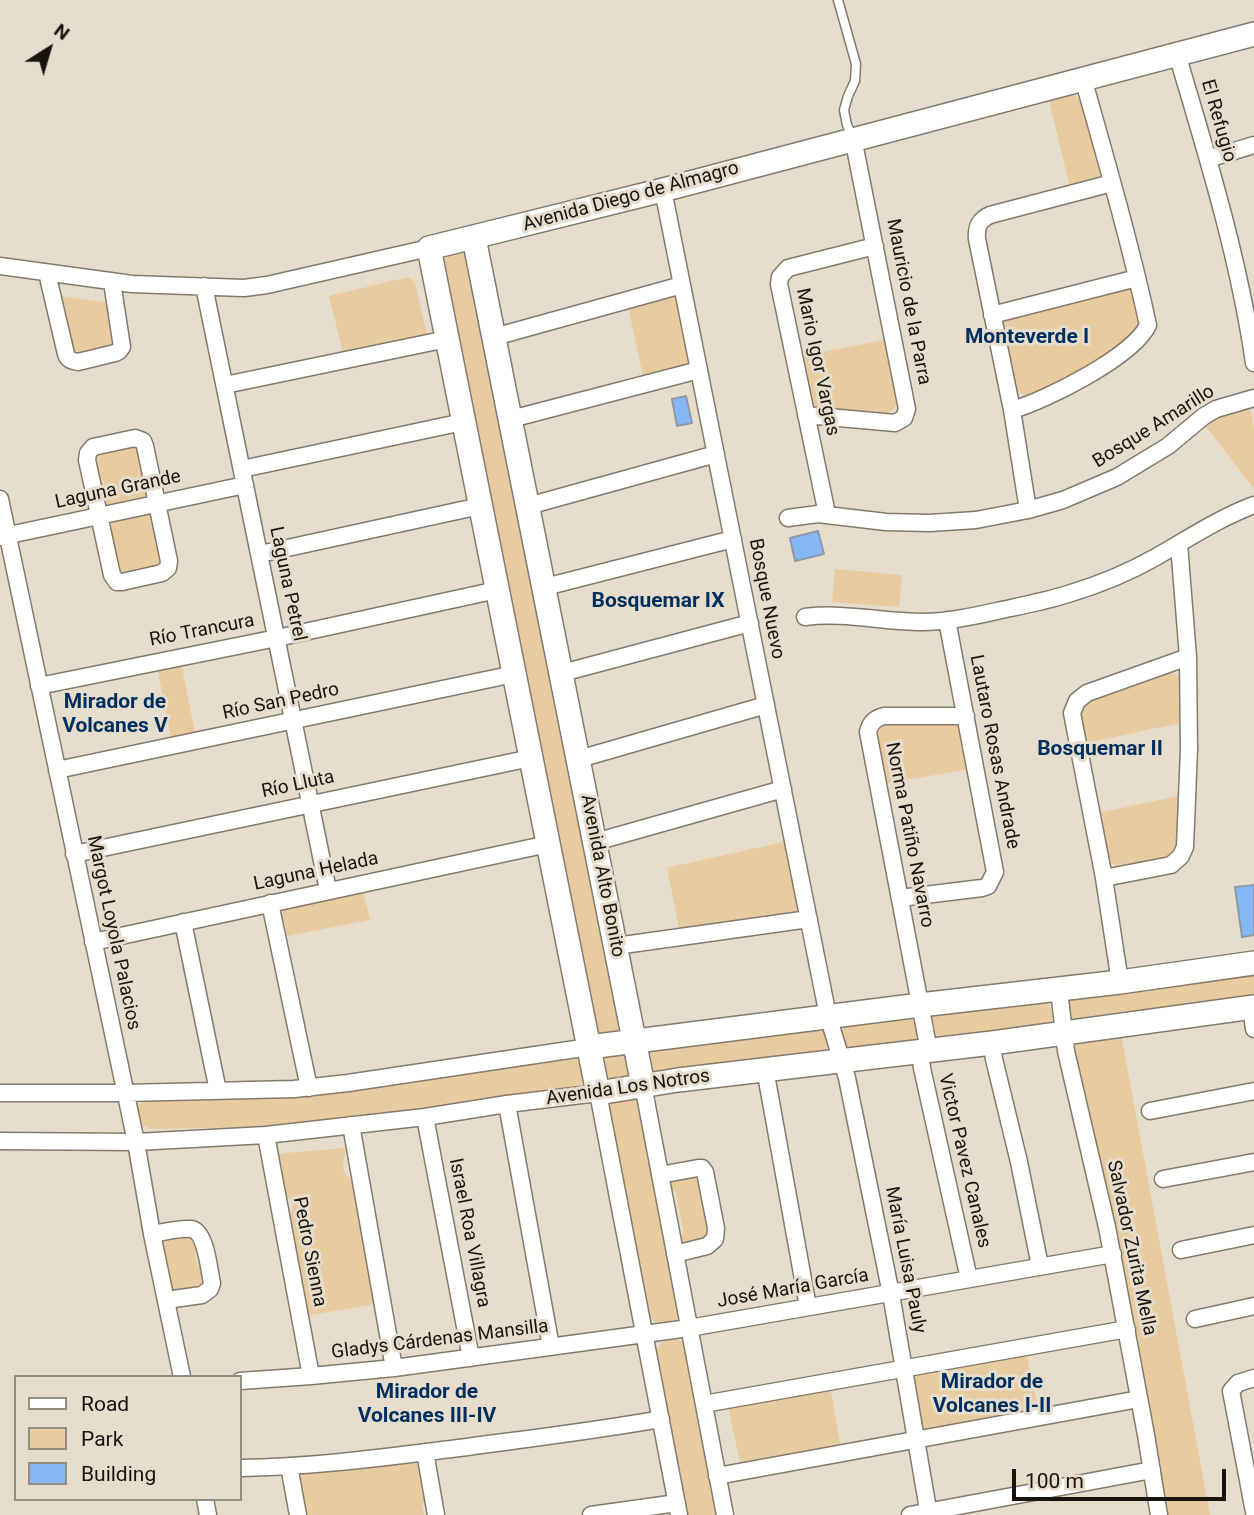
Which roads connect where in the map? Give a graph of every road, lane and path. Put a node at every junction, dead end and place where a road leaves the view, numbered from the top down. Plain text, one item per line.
1 (838, 0) edge
2 (1254, 34) edge
3 (1177, 54) junction
4 (1083, 79) junction
5 (853, 138) junction
6 (1254, 145) edge
7 (1208, 159) junction
8 (1112, 183) junction
9 (663, 190) junction
10 (474, 238) junction
11 (875, 246) junction
12 (429, 248) junction
13 (0, 265) edge
14 (47, 273) junction
15 (1138, 278) junction
16 (111, 282) junction
17 (682, 285) junction
18 (205, 286) junction
19 (992, 315) junction
20 (494, 337) junction
21 (447, 339) junction
22 (1254, 363) edge
23 (699, 370) junction
24 (225, 385) junction
25 (1254, 398) edge
26 (1012, 410) junction
27 (806, 415) junction
28 (510, 419) junction
29 (463, 422) junction
30 (716, 454) junction
31 (244, 477) junction
32 (0, 499) edge
33 (157, 503) junction
34 (1254, 505) edge
35 (480, 506) junction
36 (528, 506) junction
37 (1028, 510) junction
38 (827, 514) junction
39 (99, 516) junction
40 (788, 518) dead end
41 (4, 536) edge
42 (733, 539) junction
43 (1179, 544) junction
44 (260, 554) junction
45 (545, 587) junction
46 (497, 590) junction
47 (805, 617) dead end
48 (947, 620) junction
49 (750, 623) junction
50 (277, 638) junction
51 (1188, 657) junction
52 (562, 673) junction
53 (514, 674) junction
54 (39, 686) junction
55 (766, 705) junction
56 (966, 716) junction
57 (294, 720) junction
58 (531, 758) junction
59 (579, 759) junction
60 (57, 770) junction
61 (783, 789) junction
62 (311, 804) junction
63 (595, 842) junction
64 (548, 844) junction
65 (74, 854) junction
66 (1104, 878) junction
67 (328, 890) junction
68 (900, 898) junction
69 (270, 903) junction
70 (809, 919) junction
71 (183, 922) junction
72 (93, 942) junction
73 (616, 946) junction
74 (1254, 963) edge
75 (1120, 982) junction
76 (1059, 990) junction
77 (920, 1005) junction
78 (1253, 1014) edge
79 (828, 1016) junction
80 (1064, 1034) junction
81 (634, 1041) junction
82 (992, 1043) junction
83 (589, 1047) junction
84 (924, 1051) junction
85 (842, 1060) junction
86 (765, 1069) junction
87 (643, 1085) junction
88 (309, 1088) junction
89 (218, 1091) junction
90 (1254, 1091) edge
91 (0, 1093) edge
92 (125, 1093) junction
93 (598, 1093) junction
94 (506, 1104) junction
95 (1150, 1111) dead end
96 (425, 1117) junction
97 (351, 1125) junction
98 (266, 1135) junction
99 (0, 1141) edge
100 (136, 1142) junction
101 (1254, 1162) edge
102 (660, 1175) junction
103 (1163, 1180) dead end
104 (152, 1234) junction
105 (1254, 1235) edge
106 (1181, 1250) dead end
107 (675, 1254) junction
108 (1113, 1254) junction
109 (1040, 1266) junction
110 (969, 1279) junction
111 (891, 1294) junction
112 (166, 1300) junction
113 (1254, 1306) edge
114 (808, 1307) junction
115 (1195, 1319) dead end
116 (689, 1328) junction
117 (1127, 1329) junction
118 (645, 1334) junction
119 (551, 1347) junction
120 (471, 1357) junction
121 (394, 1368) junction
122 (904, 1369) junction
123 (182, 1375) edge
124 (311, 1376) junction
125 (1254, 1378) edge
126 (242, 1381) edge
127 (1139, 1399) junction
128 (704, 1404) junction
129 (661, 1419) junction
130 (917, 1440) junction
131 (425, 1452) junction
132 (289, 1466) junction
133 (242, 1468) edge
134 (1152, 1470) junction
135 (718, 1476) junction
136 (678, 1509) edge
137 (1254, 1512) edge
138 (929, 1513) edge
139 (298, 1515) edge
140 (436, 1515) edge
141 (591, 1515) edge
142 (725, 1515) edge
143 (910, 1515) edge
144 (1158, 1515) edge

1 - 5 lane
2 - 3 street, Avenida Diego de Almagro
3 - 4 street, Avenida Diego de Almagro
3 - 7 street, El Refugio
4 - 5 street, Avenida Diego de Almagro
4 - 8 street
5 - 9 street, Avenida Diego de Almagro
5 - 11 street, Mauricio de la Parra
6 - 7 street
7 - 22 street, El Refugio
8 - 15 street
8 - 19 street
9 - 10 street, Avenida Diego de Almagro
9 - 17 street, Bosque Nuevo
10 - 12 street, Avenida Diego de Almagro
10 - 20 street, Avenida Alto Bonito
11 - 27 street, Mario Igor Vargas
11 - 27 street, Mauricio de la Parra
12 - 18 street, Avenida Diego de Almagro
12 - 21 street
13 - 14 street, Avenida Diego de Almagro
14 - 16 street, Avenida Diego de Almagro
14 - 16 street
15 - 19 street
15 - 26 street
16 - 18 street, Avenida Diego de Almagro
17 - 20 street
17 - 23 street, Bosque Nuevo
18 - 24 street, Laguna Petrel
19 - 26 street
20 - 28 street, Avenida Alto Bonito
21 - 24 street
21 - 29 street
23 - 28 street
23 - 30 street, Bosque Nuevo
24 - 31 street, Laguna Petrel
25 - 37 street, Bosque Amarillo
26 - 37 street
27 - 38 street, Mario Igor Vargas
28 - 36 street, Avenida Alto Bonito
29 - 31 street, Laguna Grande
29 - 35 street
30 - 36 street
30 - 42 street, Bosque Nuevo
31 - 33 street, Laguna Grande
31 - 44 street, Laguna Petrel
32 - 41 street, Margot Loyola Palacios
33 - 39 street, Laguna Grande
33 - 39 street
33 - 39 street
34 - 43 street
35 - 44 street
35 - 46 street
36 - 45 street, Avenida Alto Bonito
37 - 38 street, Bosque Amarillo
38 - 40 street, Bosque Amarillo
39 - 41 street, Laguna Grande
41 - 54 street, Margot Loyola Palacios
42 - 45 street
42 - 49 street, Bosque Nuevo
43 - 48 street
43 - 51 street
44 - 50 street, Laguna Petrel
45 - 52 street, Avenida Alto Bonito
46 - 50 street, Río Trancura
46 - 53 street
47 - 48 street
48 - 56 street, Lautaro Rosas Andrade
49 - 52 street
49 - 55 street, Bosque Nuevo
50 - 54 street, Río Trancura
50 - 57 street, Laguna Petrel
51 - 66 street
51 - 66 street
52 - 59 street, Avenida Alto Bonito
53 - 57 street, Río San Pedro
53 - 58 street
54 - 60 street, Margot Loyola Palacios
55 - 59 street
55 - 61 street, Bosque Nuevo
56 - 68 street, Lautaro Rosas Andrade
56 - 68 street, Norma Patiño Navarro
57 - 60 street, Río San Pedro
57 - 62 street, Laguna Petrel
58 - 62 street, Río Lluta
58 - 64 street
59 - 63 street, Avenida Alto Bonito
60 - 65 street, Margot Loyola Palacios
61 - 63 street
61 - 70 street, Bosque Nuevo
62 - 65 street, Río Lluta
62 - 67 street, Laguna Petrel
63 - 73 street, Avenida Alto Bonito
64 - 67 street, Laguna Helada
64 - 83 street
65 - 72 street, Margot Loyola Palacios
66 - 75 street
67 - 69 street, Laguna Helada
68 - 77 street, Norma Patiño Navarro
69 - 71 street, Laguna Helada
69 - 88 street
70 - 73 street
70 - 79 street, Bosque Nuevo
71 - 72 street, Laguna Helada
71 - 89 street
72 - 92 street, Margot Loyola Palacios
73 - 81 street, Avenida Alto Bonito
74 - 75 street
75 - 76 street
76 - 77 street
76 - 80 street, Salvador Zurita Mella
77 - 79 street
77 - 84 street, Norma Patiño Navarro
78 - 80 street, Avenida Los Notros
79 - 81 street
79 - 85 street, María Luisa Pauly
80 - 82 street, Avenida Los Notros
80 - 108 street, Salvador Zurita Mella
81 - 83 street
81 - 87 street, Avenida Alto Bonito
82 - 84 street, Avenida Los Notros
82 - 109 street
83 - 88 street
83 - 93 street
84 - 85 street, Avenida Los Notros
84 - 110 street, Victor Pavez Canales
85 - 86 street, Avenida Los Notros
85 - 111 street, María Luisa Pauly
86 - 87 street, Avenida Los Notros
86 - 114 street
87 - 93 street, Avenida Los Notros
87 - 102 street, Avenida Alto Bonito
88 - 89 street
89 - 92 street
90 - 95 street
91 - 92 street
92 - 100 street, Margot Loyola Palacios
93 - 94 street, Avenida Los Notros
93 - 118 street
94 - 96 street, Avenida Los Notros
94 - 119 street
96 - 97 street, Avenida Los Notros
96 - 120 street, Israel Roa Villagra
97 - 98 street, Avenida Los Notros
97 - 121 street
98 - 100 street, Avenida Los Notros
98 - 124 street, Pedro Sienna
99 - 100 street, Avenida Los Notros
100 - 104 street, Margot Loyola Palacios
101 - 103 street
102 - 107 street, Avenida Alto Bonito
102 - 107 street
104 - 112 street, Margot Loyola Palacios
104 - 112 street
105 - 106 street
107 - 116 street, Avenida Alto Bonito
108 - 109 street, José María García
108 - 117 street, Salvador Zurita Mella
109 - 110 street, José María García
110 - 111 street, José María García
111 - 114 street, José María García
111 - 122 street, María Luisa Pauly
112 - 123 street, Margot Loyola Palacios
113 - 115 street
114 - 116 street, José María García
116 - 118 street, José María García
116 - 128 street, Avenida Alto Bonito
117 - 122 street
117 - 127 street, Salvador Zurita Mella
118 - 119 street, Gladys Cárdenas Mansilla
118 - 129 street
119 - 120 street, Gladys Cárdenas Mansilla
120 - 121 street, Gladys Cárdenas Mansilla
121 - 124 street, Gladys Cárdenas Mansilla
122 - 128 street
122 - 130 street, María Luisa Pauly
124 - 126 street, Gladys Cárdenas Mansilla
125 - 137 street
127 - 130 street
127 - 134 street, Salvador Zurita Mella
128 - 135 street, Avenida Alto Bonito
129 - 131 street
129 - 136 street
130 - 135 street
130 - 138 street, María Luisa Pauly
131 - 132 street
131 - 140 street
132 - 133 street
132 - 139 street
134 - 138 street
134 - 144 street, Salvador Zurita Mella
135 - 142 street, Avenida Alto Bonito
136 - 141 street
138 - 143 street

